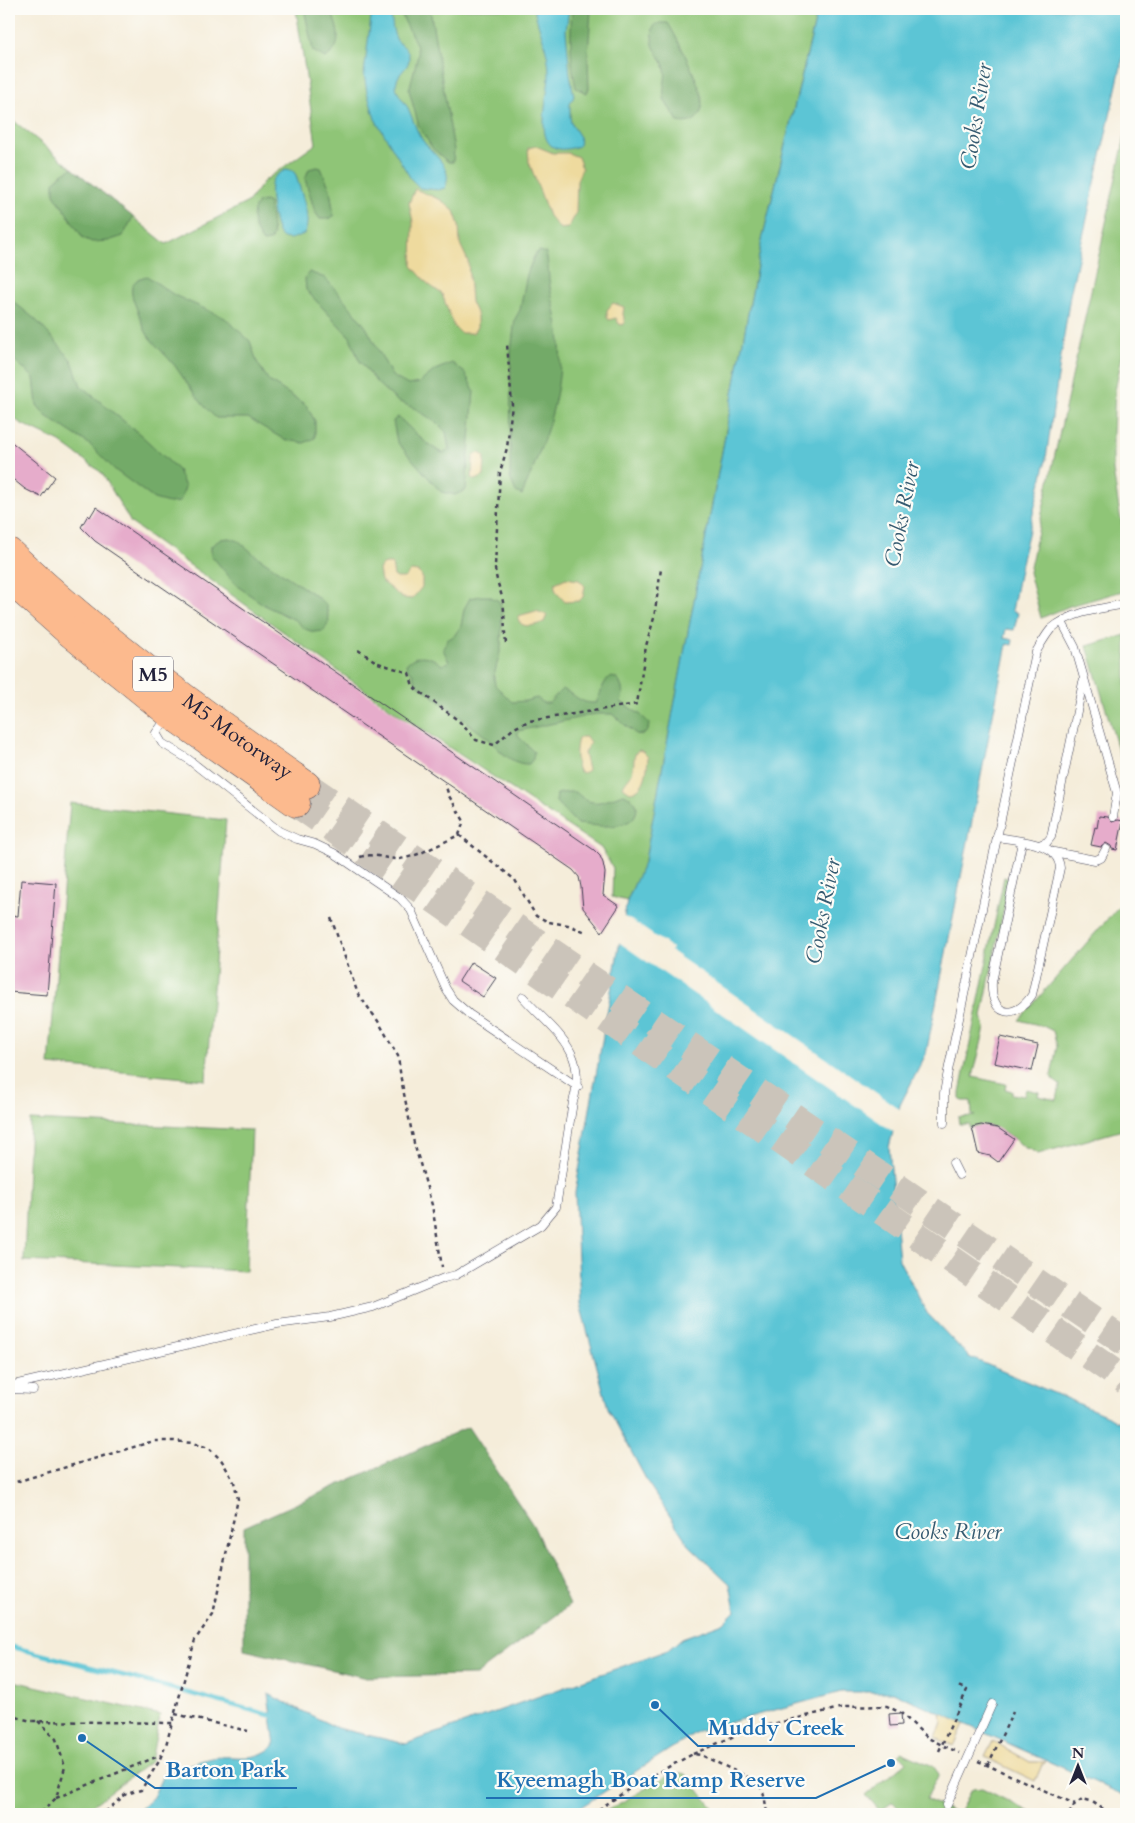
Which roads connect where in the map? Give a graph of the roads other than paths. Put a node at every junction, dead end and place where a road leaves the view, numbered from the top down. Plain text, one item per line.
1 (9, 552) edge
2 (9, 579) edge
3 (1126, 604) edge
4 (1062, 622) junction
5 (1082, 675) junction
6 (189, 718) junction
7 (301, 794) tunnel mouth
8 (1113, 817) dead end
9 (997, 837) junction
10 (1022, 842) junction
11 (1035, 845) junction
12 (1106, 849) dead end
13 (1054, 852) junction
14 (523, 997) dead end
15 (578, 1087) junction
16 (944, 1123) dead end
17 (953, 1163) dead end
18 (959, 1175) dead end
19 (9, 1388) edge
20 (33, 1390) dead end
21 (992, 1704) dead end
22 (947, 1805) dead end

1 - 6 highway, M5 Motorway / M5
2 - 6 highway, M5 Motorway / M5
3 - 4 lane
4 - 5 lane
4 - 9 lane
5 - 8 lane
5 - 11 lane
6 - 7 highway, M5 Motorway / M5
6 - 15 lane
9 - 10 lane
9 - 16 lane
10 - 11 lane
10 - 13 lane
11 - 13 lane
12 - 13 lane
14 - 15 lane
15 - 19 lane
17 - 18 lane
19 - 20 lane
21 - 22 lane

